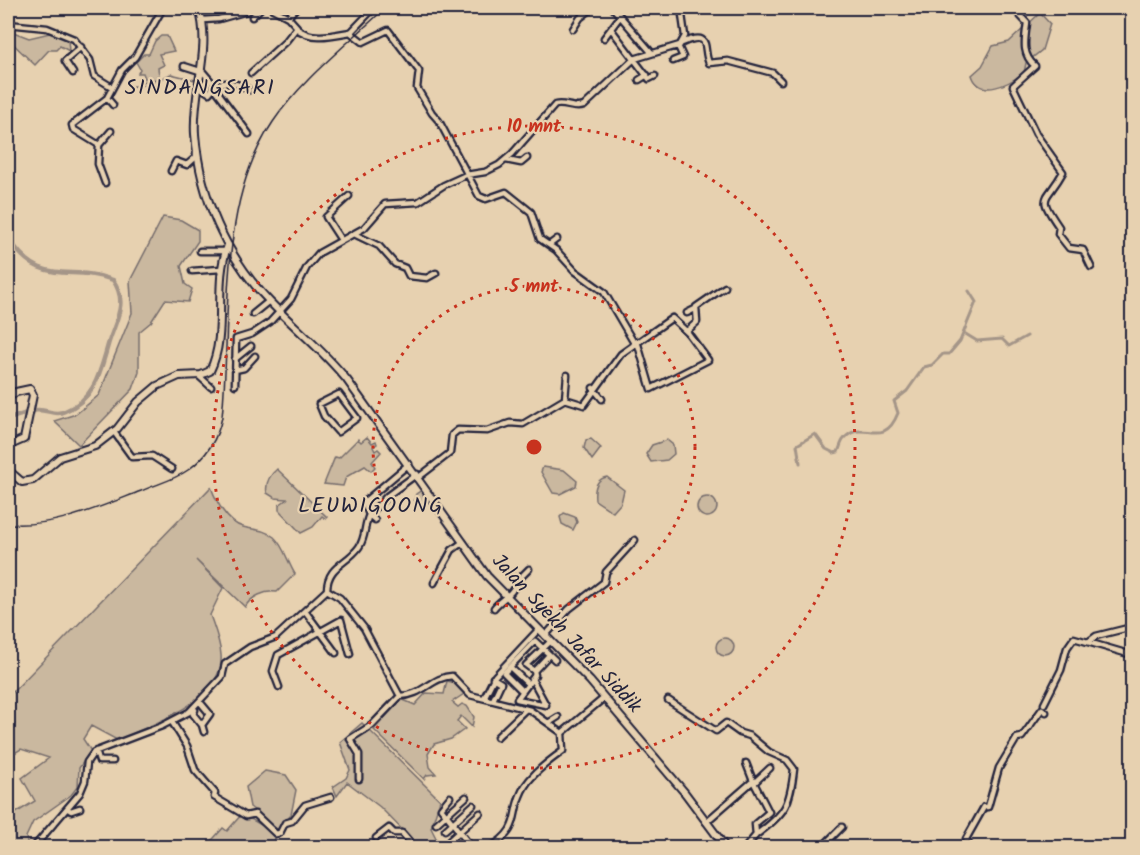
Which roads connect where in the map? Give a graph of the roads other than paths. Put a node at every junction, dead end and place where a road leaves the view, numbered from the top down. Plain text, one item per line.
1 (163, 8) edge
2 (200, 8) edge
3 (259, 8) edge
4 (271, 8) edge
5 (296, 8) edge
6 (374, 8) edge
7 (593, 8) edge
8 (613, 8) edge
9 (681, 8) edge
10 (1013, 8) edge
11 (252, 17) dead end
12 (288, 17) junction
13 (619, 18) junction
14 (206, 20) junction
15 (8, 24) edge
16 (296, 28) junction
17 (611, 28) junction
18 (573, 29) dead end
19 (351, 32) junction
20 (604, 38) dead end
21 (680, 45) junction
22 (81, 46) junction
23 (651, 52) junction
24 (634, 59) junction
25 (674, 61) dead end
26 (184, 66) dead end
27 (73, 73) dead end
28 (251, 73) dead end
29 (647, 75) junction
30 (655, 76) dead end
31 (200, 77) junction
32 (639, 80) dead end
33 (781, 81) dead end
34 (213, 86) junction
35 (112, 87) junction
36 (249, 90) dead end
37 (107, 98) junction
38 (113, 105) dead end
39 (111, 131) dead end
40 (249, 134) dead end
41 (195, 138) junction
42 (99, 145) junction
43 (527, 158) dead end
44 (506, 160) junction
45 (171, 171) dead end
46 (466, 175) junction
47 (105, 183) dead end
48 (349, 196) dead end
49 (354, 234) junction
50 (557, 239) dead end
51 (341, 240) junction
52 (549, 244) junction
53 (226, 248) junction
54 (200, 251) dead end
55 (1090, 267) dead end
56 (221, 269) junction
57 (192, 271) dead end
58 (436, 273) dead end
59 (725, 287) dead end
60 (269, 301) junction
61 (695, 309) junction
62 (281, 312) junction
63 (687, 313) dead end
64 (253, 314) dead end
65 (687, 331) junction
66 (635, 342) junction
67 (251, 346) dead end
68 (255, 356) dead end
69 (235, 359) junction
70 (235, 370) junction
71 (567, 375) dead end
72 (199, 376) junction
73 (235, 385) dead end
74 (211, 387) dead end
75 (594, 388) junction
76 (356, 392) junction
77 (8, 398) edge
78 (565, 399) junction
79 (602, 399) dead end
80 (345, 400) junction
81 (114, 432) junction
82 (8, 446) edge
83 (409, 464) junction
84 (172, 469) dead end
85 (8, 470) edge
86 (418, 476) junction
87 (369, 515) junction
88 (375, 520) dead end
89 (635, 540) dead end
90 (463, 542) junction
91 (529, 569) dead end
92 (506, 572) dead end
93 (517, 581) junction
94 (434, 583) dead end
95 (327, 590) junction
96 (506, 598) junction
97 (494, 608) dead end
98 (305, 611) junction
99 (1132, 627) edge
100 (539, 629) junction
101 (321, 631) junction
102 (545, 636) junction
103 (551, 641) junction
104 (1087, 643) junction
105 (543, 648) junction
106 (336, 653) dead end
107 (350, 654) dead end
108 (549, 655) junction
109 (1132, 655) edge
110 (534, 657) junction
111 (519, 658) junction
112 (555, 660) dead end
113 (541, 664) junction
114 (526, 665) junction
115 (510, 667) junction
116 (534, 672) junction
117 (507, 676) junction
118 (493, 678) junction
119 (532, 679) junction
120 (501, 683) junction
121 (528, 684) junction
122 (279, 687) dead end
123 (522, 691) junction
124 (400, 696) junction
125 (484, 698) junction
126 (604, 698) junction
127 (493, 700) junction
128 (668, 700) dead end
129 (199, 703) junction
130 (1044, 704) dead end
131 (526, 709) junction
132 (1046, 712) dead end
133 (558, 717) dead end
134 (172, 722) junction
135 (550, 722) junction
136 (202, 725) junction
137 (204, 732) dead end
138 (562, 733) junction
139 (497, 737) dead end
140 (96, 751) junction
141 (113, 761) dead end
142 (746, 763) dead end
143 (770, 768) dead end
144 (359, 779) dead end
145 (753, 782) junction
146 (331, 797) dead end
147 (450, 797) dead end
148 (466, 797) dead end
149 (473, 805) dead end
150 (80, 808) dead end
151 (68, 809) junction
152 (480, 813) dead end
153 (445, 816) junction
154 (706, 822) junction
155 (452, 823) junction
156 (436, 825) dead end
157 (842, 827) dead end
158 (445, 830) dead end
159 (459, 832) junction
160 (756, 835) junction
161 (376, 838) dead end
162 (449, 841) dead end
163 (33, 848) edge
164 (415, 848) edge
165 (472, 848) edge
166 (489, 848) edge
167 (726, 848) edge
168 (745, 848) edge
169 (821, 848) edge
170 (971, 848) edge

1 - 35 street
2 - 14 main road, Jalan Syekh Jafar Siddik
3 - 11 street
3 - 14 street
4 - 12 street
5 - 12 street
6 - 19 street
7 - 18 street
8 - 13 street
9 - 21 street
10 - 55 street
12 - 16 street
13 - 17 street
13 - 23 street
14 - 31 main road, Jalan Syekh Jafar Siddik
15 - 22 street
16 - 19 street
16 - 28 street
17 - 20 street
17 - 24 street
19 - 46 street
21 - 23 street
21 - 25 street
21 - 33 street
22 - 27 street
22 - 35 street
23 - 24 street
24 - 29 street
24 - 44 street
26 - 31 street
29 - 30 street
29 - 32 street
31 - 34 street
31 - 34 street
31 - 41 main road, Jalan Syekh Jafar Siddik
34 - 36 street
34 - 40 street
35 - 37 street
37 - 38 street
37 - 42 street
39 - 42 street
41 - 45 street
41 - 53 main road, Jalan Syekh Jafar Siddik
42 - 47 street
43 - 44 street
44 - 46 street
46 - 49 street
46 - 52 street
48 - 51 street
49 - 51 street
49 - 58 street
50 - 52 street
51 - 62 street
52 - 66 street
53 - 54 street
53 - 56 main road
53 - 60 main road, Jalan Syekh Jafar Siddik
56 - 57 street
56 - 72 main road
59 - 61 street
60 - 62 main road, Jalan Syekh Jafar Siddik
60 - 64 street
61 - 63 street
61 - 65 street
62 - 69 street
62 - 76 main road, Jalan Syekh Jafar Siddik
65 - 66 street
65 - 66 street
66 - 75 street
67 - 69 street
68 - 70 street
69 - 70 street
70 - 73 street
71 - 78 street
72 - 74 street
72 - 81 main road
75 - 78 street
75 - 79 street
76 - 80 street
76 - 83 main road, Jalan Syekh Jafar Siddik
77 - 82 main road
78 - 86 street
80 - 80 street
81 - 84 street
81 - 85 main road
83 - 86 main road, Jalan Syekh Jafar Siddik
83 - 87 street
86 - 87 street
86 - 90 main road, Jalan Syekh Jafar Siddik
87 - 88 street
87 - 95 street
89 - 102 street
90 - 94 street
90 - 96 main road, Jalan Syekh Jafar Siddik
91 - 93 street
92 - 93 street
93 - 96 street
95 - 98 street
95 - 124 street
96 - 97 street
96 - 100 main road, Jalan Syekh Jafar Siddik
98 - 101 street
98 - 129 street
99 - 104 street
100 - 102 main road, Jalan Syekh Jafar Siddik
100 - 118 street
101 - 106 street
101 - 107 street
101 - 122 street
102 - 103 main road, Jalan Syekh Jafar Siddik
103 - 105 street
103 - 126 main road, Jalan Syekh Jafar Siddik
104 - 109 street
104 - 130 street
105 - 108 street
105 - 110 street
105 - 111 street
108 - 112 street
108 - 113 street
110 - 113 street
110 - 114 street
111 - 114 street
111 - 115 street
113 - 116 street
114 - 116 street
115 - 117 street
115 - 121 street
116 - 119 street
117 - 120 street
117 - 123 street
118 - 120 street
118 - 125 street
119 - 121 street
119 - 123 street
120 - 127 street
121 - 123 street
124 - 125 street
124 - 144 street
125 - 127 street
126 - 138 street
126 - 154 main road, Jalan Syekh Jafar Siddik
127 - 131 street
128 - 160 street
129 - 134 street
129 - 136 street
129 - 136 street
131 - 135 street
131 - 139 street
132 - 170 street
133 - 135 street
134 - 140 street
134 - 146 street
135 - 138 street
136 - 137 street
138 - 166 street
140 - 141 street
140 - 151 street
142 - 145 street
143 - 145 street
145 - 154 street
145 - 160 street
147 - 153 street
148 - 153 street
149 - 155 street
150 - 151 street
151 - 163 street
152 - 159 street
153 - 155 street
153 - 156 street
154 - 167 main road, Jalan Syekh Jafar Siddik
155 - 158 street
155 - 159 street
157 - 169 street
159 - 162 street
159 - 165 street
160 - 168 street
161 - 164 street

